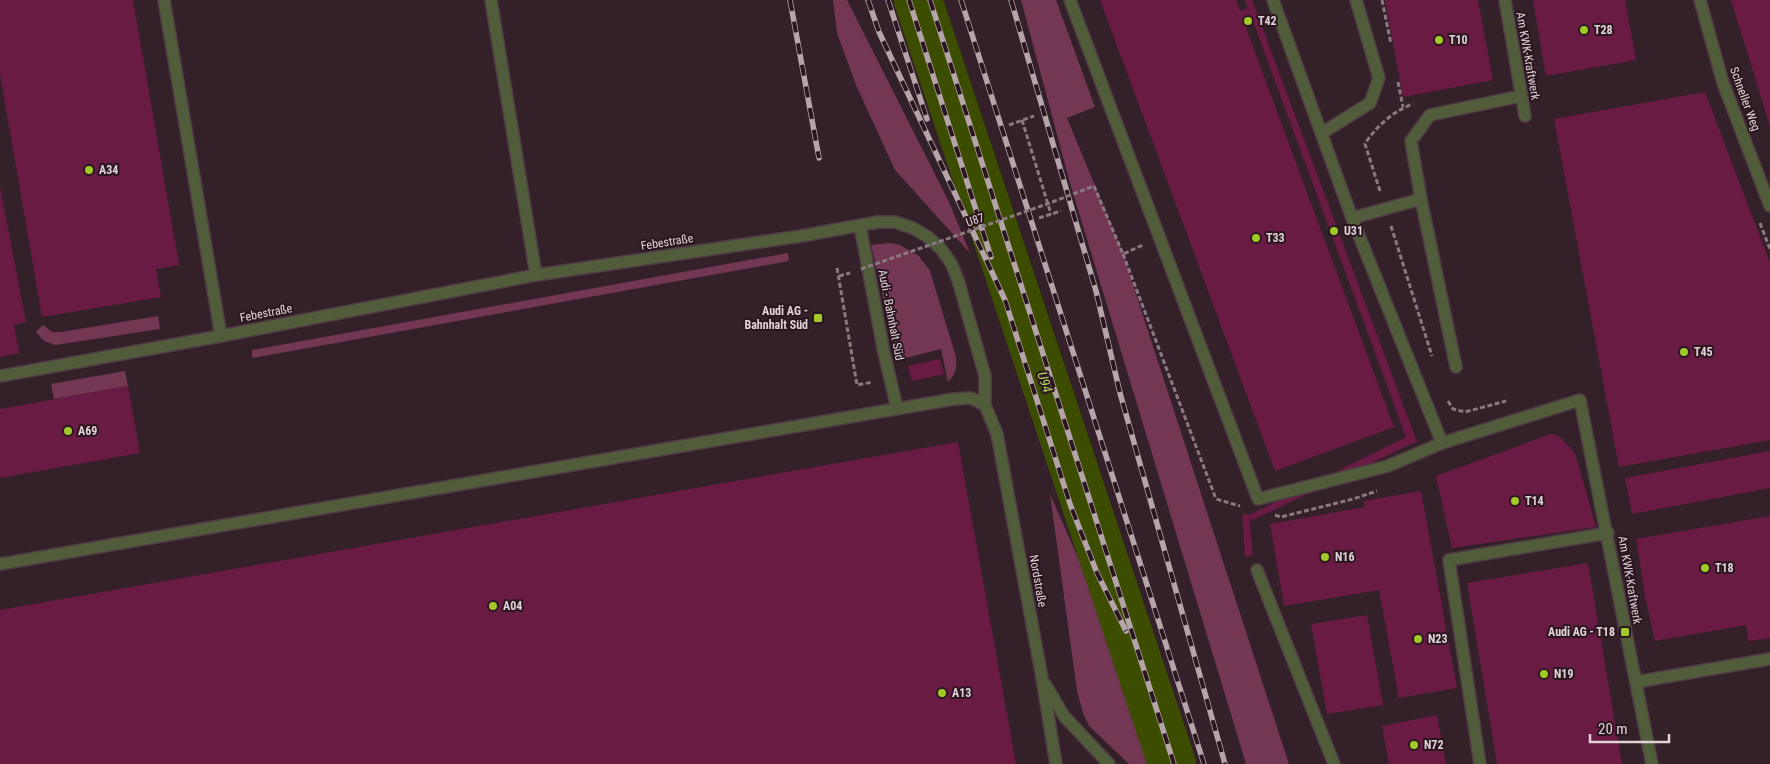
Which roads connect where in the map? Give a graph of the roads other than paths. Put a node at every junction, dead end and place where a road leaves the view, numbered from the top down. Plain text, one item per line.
1 (164, 0) edge
2 (491, 0) edge
3 (1070, 0) edge
4 (1273, 0) edge
5 (1356, 0) edge
6 (1505, 0) edge
7 (1700, 0) edge
8 (1521, 96) junction
9 (1525, 116) dead end
10 (1322, 133) junction
11 (1420, 199) junction
12 (1770, 206) edge
13 (1352, 218) junction
14 (860, 226) junction
15 (536, 276) junction
16 (221, 336) junction
17 (1456, 367) dead end
18 (0, 376) edge
19 (985, 405) junction
20 (897, 408) junction
21 (1442, 443) junction
22 (1608, 533) junction
23 (0, 564) edge
24 (1257, 570) dead end
25 (1770, 659) edge
26 (1042, 678) junction
27 (1636, 682) junction
28 (1056, 764) edge
29 (1109, 764) edge
30 (1334, 764) edge
31 (1480, 764) edge
32 (1652, 764) edge

1 - 16 lane
2 - 15 lane
3 - 21 lane
4 - 10 lane
5 - 10 lane
6 - 8 lane, Am KWK-Kraftwerk
7 - 12 lane, Schneller Weg
8 - 9 lane, Am KWK-Kraftwerk
8 - 11 lane
10 - 13 lane
11 - 13 lane
11 - 17 lane
13 - 21 lane
14 - 15 lane, Febestraße
14 - 19 lane, Febestraße
14 - 20 lane, Audi - Bahnhalt Süd
15 - 16 lane, Febestraße
16 - 18 lane, Febestraße
19 - 20 lane
19 - 26 lane, Nordstraße
20 - 23 lane
21 - 22 lane, Am KWK-Kraftwerk
22 - 27 lane, Am KWK-Kraftwerk
22 - 31 lane
24 - 30 lane
25 - 27 lane
26 - 28 lane, Nordstraße
26 - 29 lane
27 - 32 lane, Am KWK-Kraftwerk

